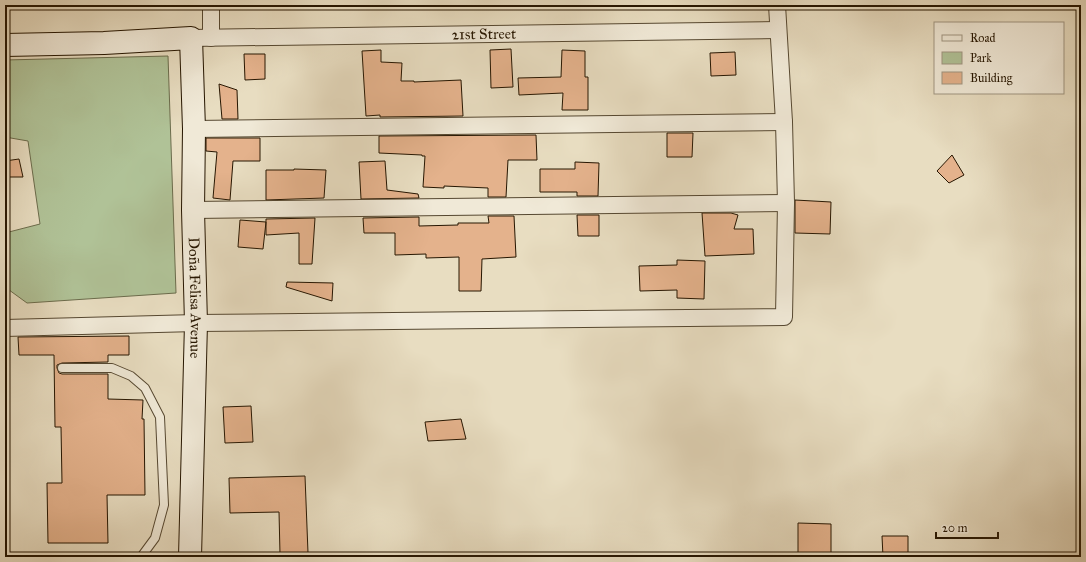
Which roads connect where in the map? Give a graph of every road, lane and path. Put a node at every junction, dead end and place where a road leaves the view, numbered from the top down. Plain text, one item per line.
1 (211, 5) edge
2 (777, 5) edge
3 (778, 30) junction
4 (201, 38) junction
5 (5, 44) edge
6 (784, 122) junction
7 (194, 129) junction
8 (786, 203) junction
9 (193, 210) junction
10 (196, 323) junction
11 (5, 328) edge
12 (62, 368) dead end
13 (144, 556) edge
14 (190, 557) edge

1 - 4 street
2 - 3 street
3 - 4 street, 21st Street
3 - 6 street
4 - 5 street
4 - 7 street, Doña Felisa Avenue
6 - 7 street
6 - 8 street
7 - 9 street, Doña Felisa Avenue
8 - 9 street
8 - 10 street
9 - 10 street, Doña Felisa Avenue
10 - 11 street
10 - 14 street, Doña Felisa Avenue
12 - 13 lane

